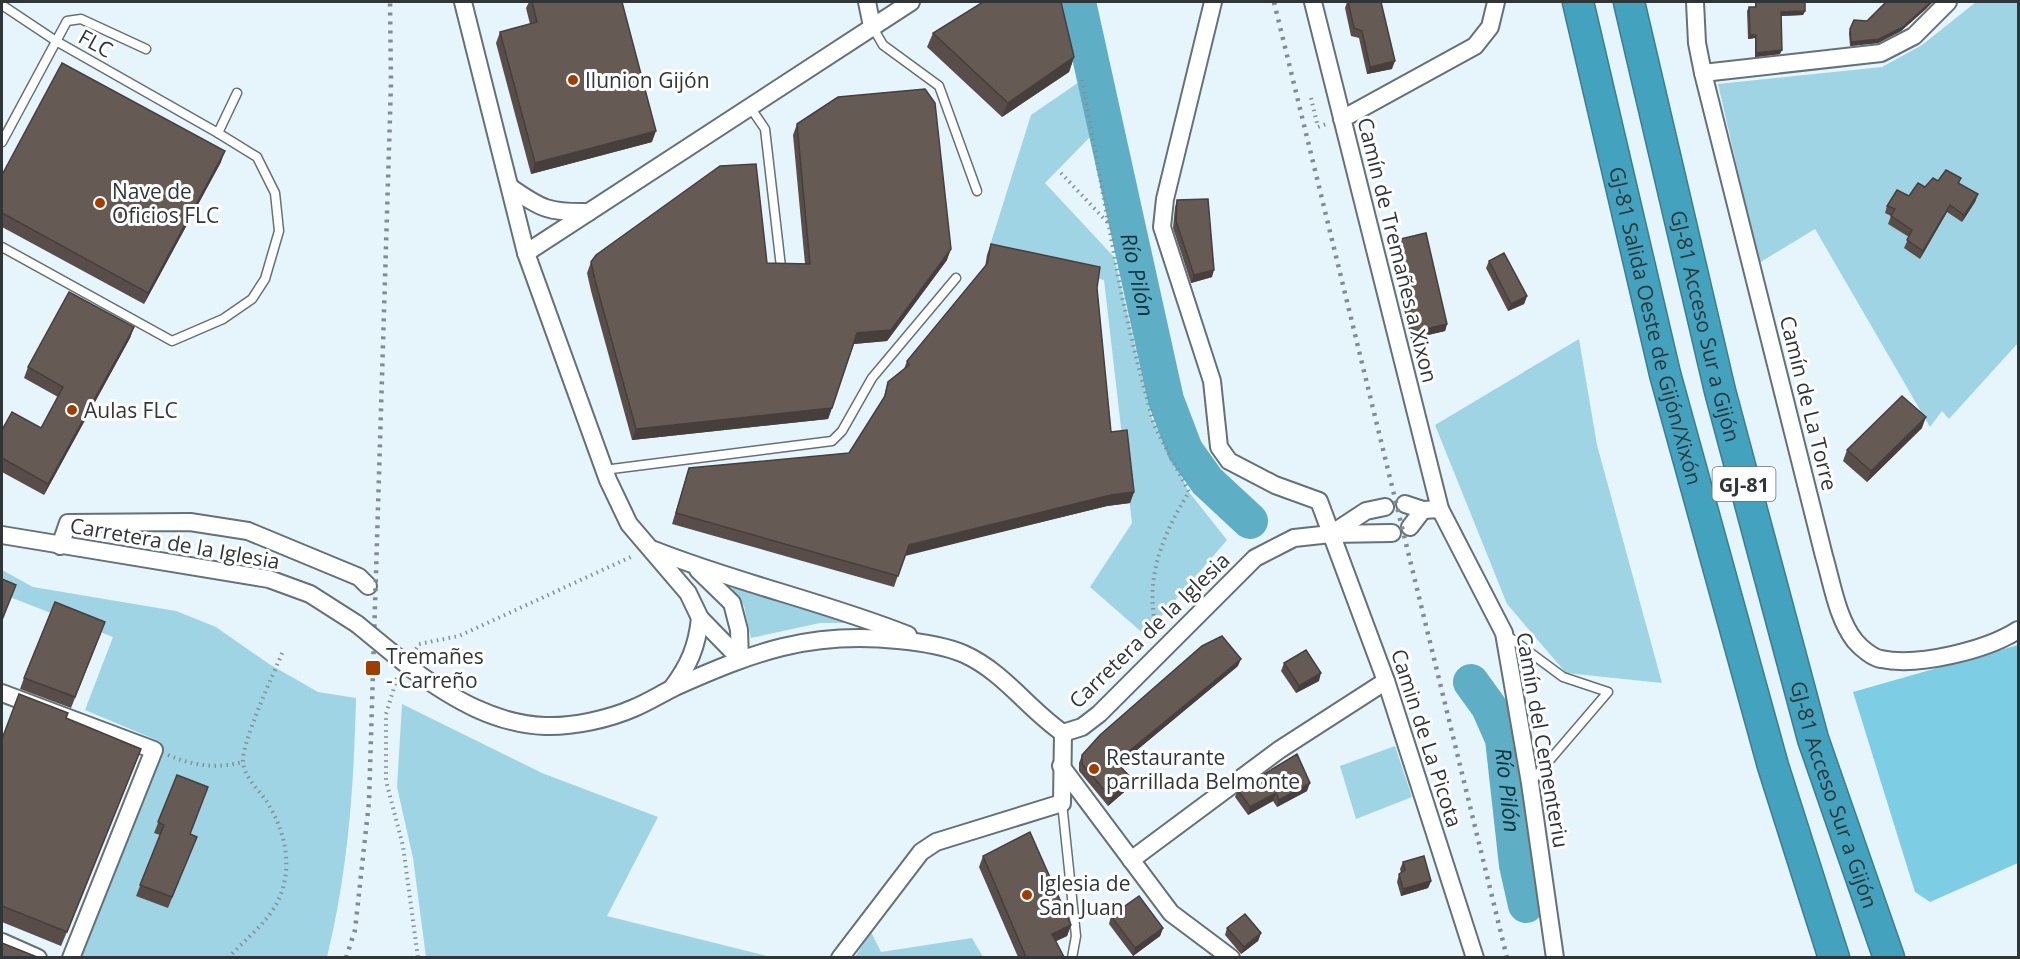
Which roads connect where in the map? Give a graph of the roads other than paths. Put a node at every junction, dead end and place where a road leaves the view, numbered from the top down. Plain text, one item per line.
1 (463, 2) edge
2 (867, 2) edge
3 (911, 2) edge
4 (1213, 2) edge
5 (1313, 2) edge
6 (1496, 2) edge
7 (1578, 2) edge
8 (1629, 2) edge
9 (1695, 2) edge
10 (1948, 2) edge
11 (2, 5) edge
12 (872, 27) junction
13 (56, 41) junction
14 (146, 49) dead end
15 (1703, 73) junction
16 (237, 93) dead end
17 (750, 107) junction
18 (1342, 119) junction
19 (218, 132) junction
20 (2, 142) edge
21 (510, 187) junction
22 (977, 191) dead end
23 (590, 212) junction
24 (2, 247) edge
25 (526, 253) junction
26 (781, 267) edge
27 (956, 278) dead end
28 (604, 470) junction
29 (1405, 504) dead end
30 (1384, 507) dead end
31 (1440, 509) junction
32 (1422, 510) junction
33 (1410, 527) dead end
34 (1392, 533) dead end
35 (1331, 534) junction
36 (2, 536) edge
37 (60, 546) junction
38 (650, 549) junction
39 (694, 566) junction
40 (368, 586) dead end
41 (700, 618) junction
42 (2019, 630) edge
43 (1504, 633) junction
44 (928, 643) junction
45 (740, 659) junction
46 (1386, 681) junction
47 (671, 689) junction
48 (2, 693) edge
49 (1063, 733) junction
50 (1061, 766) junction
51 (1530, 783) junction
52 (1062, 803) junction
53 (1131, 860) junction
54 (2, 942) edge
55 (38, 957) edge
56 (71, 957) edge
57 (840, 957) edge
58 (1072, 957) edge
59 (1231, 957) edge
60 (1475, 957) edge
61 (1555, 957) edge
62 (1834, 957) edge
63 (1888, 957) edge

1 - 21 street
2 - 12 street
3 - 12 street
4 - 35 street, Camin de La Picota
5 - 18 street, Camín de Tremañes a Xixon
6 - 18 street
7 - 62 highway, GJ-81 Salida Oeste de Gijón/Xixón / GJ-81
8 - 63 highway, GJ-81 Acceso Sur a Gijón / GJ-81
9 - 15 street, Camín de La Torre
10 - 15 street
11 - 13 lane
12 - 17 street
12 - 22 lane
13 - 14 lane
13 - 19 lane, FLC
13 - 20 lane, FLC
15 - 42 street, Camín de La Torre
16 - 19 lane
17 - 23 street
17 - 26 lane
18 - 31 street, Camín de Tremañes a Xixon
19 - 24 lane, FLC
21 - 23 street
21 - 25 street
23 - 25 street
25 - 28 street
27 - 28 lane
28 - 38 street
29 - 32 street
30 - 35 street, Carretera de la Iglesia
31 - 32 street
31 - 43 street, Camín del Cementeriu
32 - 33 street
34 - 35 street, Carretera de la Iglesia
35 - 46 street, Camin de La Picota
35 - 49 street, Carretera de la Iglesia
36 - 37 street, Carretera de la Iglesia
37 - 40 street
37 - 47 street, Carretera de la Iglesia, bridge
38 - 39 street
38 - 41 street
39 - 44 street
39 - 45 street
41 - 45 street
41 - 47 street
43 - 51 street, Camín del Cementeriu
43 - 51 lane
44 - 45 street, Carretera de la Iglesia
44 - 49 street, Carretera de la Iglesia
45 - 47 street, Carretera de la Iglesia
46 - 53 street
46 - 60 street, Camin de La Picota
48 - 56 street
49 - 50 street
50 - 52 street
50 - 53 street
51 - 61 street, Camín del Cementeriu
52 - 57 street
52 - 58 lane
53 - 59 street
54 - 55 street

